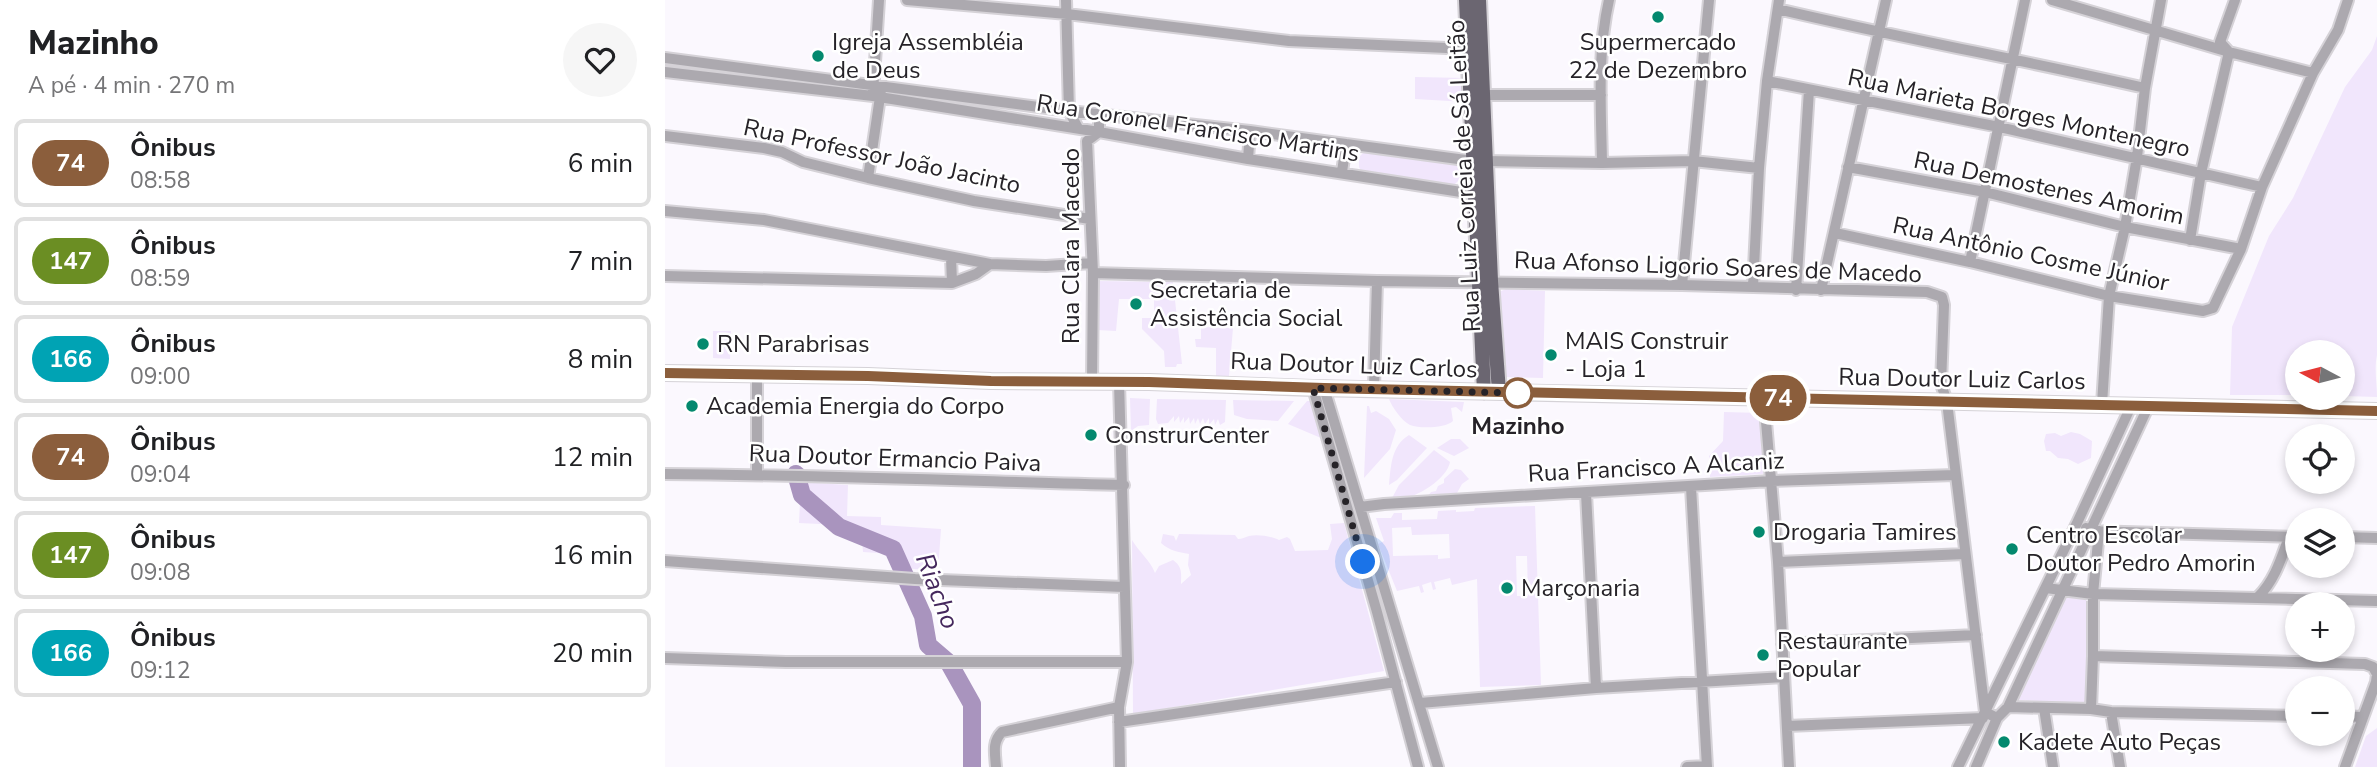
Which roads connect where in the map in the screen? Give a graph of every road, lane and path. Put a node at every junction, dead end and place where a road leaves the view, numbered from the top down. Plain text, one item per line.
1 (879, 0) edge
2 (907, 0) edge
3 (1066, 0) edge
4 (1466, 0) edge
5 (1479, 0) edge
6 (1599, 0) edge
7 (1609, 0) edge
8 (1709, 0) edge
9 (1886, 0) edge
10 (2025, 0) edge
11 (2052, 0) edge
12 (2161, 0) edge
13 (2235, 0) edge
14 (2348, 0) edge
15 (2074, 2) edge
16 (1778, 4) edge
17 (1067, 14) junction
18 (1604, 19) junction
19 (2156, 30) junction
20 (1879, 33) junction
21 (1469, 50) junction
22 (2229, 52) junction
23 (665, 58) edge
24 (2013, 58) junction
25 (665, 72) edge
26 (2313, 73) junction
27 (1767, 81) junction
28 (2145, 88) junction
29 (1809, 90) junction
30 (877, 92) junction
31 (1483, 95) junction
32 (1601, 95) junction
33 (1863, 100) junction
34 (1069, 111) junction
35 (1100, 114) junction
36 (1999, 127) junction
37 (1078, 128) junction
38 (1250, 131) junction
39 (1100, 132) junction
40 (665, 136) edge
41 (1346, 144) junction
42 (2137, 157) junction
43 (1248, 159) junction
44 (1480, 161) junction
45 (1693, 161) junction
46 (1602, 163) junction
47 (1849, 167) junction
48 (1759, 168) junction
49 (1342, 172) junction
50 (2201, 173) junction
51 (868, 178) junction
52 (2262, 187) junction
53 (1985, 192) junction
54 (1474, 194) junction
55 (665, 211) edge
56 (1090, 219) junction
57 (2125, 227) junction
58 (1835, 233) junction
59 (2190, 240) junction
60 (2241, 249) junction
61 (951, 257) junction
62 (1970, 262) junction
63 (990, 264) junction
64 (1093, 268) junction
65 (665, 276) edge
66 (1377, 281) junction
67 (1485, 281) junction
68 (952, 283) junction
69 (1682, 285) junction
70 (1753, 287) junction
71 (1796, 290) junction
72 (1821, 290) junction
73 (2109, 296) junction
74 (665, 373) edge
75 (757, 375) junction
76 (1092, 382) junction
77 (1119, 382) junction
78 (1319, 388) junction
79 (1374, 388) junction
80 (1492, 392) junction
81 (1764, 398) junction
82 (1947, 402) junction
83 (2102, 404) junction
84 (2132, 404) junction
85 (2148, 407) junction
86 (2377, 411) edge
87 (665, 474) edge
88 (757, 474) junction
89 (1955, 475) junction
90 (1772, 481) junction
91 (1123, 485) junction
92 (1691, 487) junction
93 (1586, 493) junction
94 (1360, 507) junction
95 (2077, 523) junction
96 (2095, 531) junction
97 (2285, 537) edge
98 (2355, 537) edge
99 (2377, 538) edge
100 (2285, 553) edge
101 (1965, 554) junction
102 (665, 561) edge
103 (1778, 562) junction
104 (1124, 587) junction
105 (2046, 588) junction
106 (2062, 591) junction
107 (2093, 594) junction
108 (2258, 597) junction
109 (2376, 601) edge
110 (1976, 635) junction
111 (1782, 644) junction
112 (2093, 656) junction
113 (665, 658) edge
114 (1127, 662) junction
115 (1784, 677) junction
116 (1396, 682) junction
117 (1702, 682) junction
118 (1596, 688) junction
119 (1420, 703) junction
120 (2008, 707) junction
121 (1119, 708) junction
122 (2044, 708) junction
123 (2091, 709) junction
124 (2111, 712) junction
125 (1984, 715) junction
126 (2285, 716) edge
127 (2355, 717) edge
128 (2361, 717) junction
129 (1997, 718) junction
130 (1119, 722) junction
131 (1787, 726) junction
132 (1707, 766) edge
133 (1977, 766) edge
134 (996, 767) edge
135 (1120, 767) edge
136 (1418, 767) edge
137 (1439, 767) edge
138 (1687, 767) edge
139 (1789, 767) edge
140 (1958, 767) edge
141 (2053, 767) edge
142 (2120, 767) edge
143 (2345, 767) edge

1 - 30 street
2 - 17 street
3 - 17 street, Rua Clara Macedo
4 - 21 main road, Rua Luiz Correia de Sá Leitão
5 - 31 main road, Rua Luiz Correia de Sá Leitão
6 - 18 street
7 - 18 street
8 - 45 street
9 - 20 street
10 - 24 street
11 - 15 street
12 - 19 street
13 - 22 street
14 - 26 street
15 - 19 street
16 - 20 street
16 - 27 street
17 - 21 street
17 - 34 street, Rua Clara Macedo
18 - 32 street
19 - 22 street
19 - 28 street
20 - 24 street
20 - 33 street
21 - 44 main road, Rua Luiz Correia de Sá Leitão
22 - 26 street
22 - 50 street
23 - 30 street, Rua Coronel Francisco Martins
24 - 28 street
24 - 36 street
25 - 30 street, Rua Coronel Francisco Martins
26 - 52 street
27 - 29 street, Rua Marieta Borges Montenegro
27 - 48 street
28 - 42 street
29 - 33 street, Rua Marieta Borges Montenegro
29 - 71 street
30 - 34 street, Rua Coronel Francisco Martins
30 - 37 street, Rua Coronel Francisco Martins
30 - 51 street
31 - 32 street
31 - 44 main road, Rua Luiz Correia de Sá Leitão
32 - 46 street
33 - 36 street, Rua Marieta Borges Montenegro
33 - 47 street
34 - 35 street, Rua Coronel Francisco Martins
34 - 37 street, Rua Clara Macedo
35 - 38 street, Rua Coronel Francisco Martins
35 - 39 street, Rua Clara Macedo
36 - 42 street, Rua Marieta Borges Montenegro
36 - 53 street
37 - 39 street, Rua Coronel Francisco Martins
38 - 41 street, Rua Coronel Francisco Martins
38 - 43 street
39 - 43 street, Rua Coronel Francisco Martins
39 - 56 street, Rua Clara Macedo
40 - 51 street, Rua Professor João Jacinto
41 - 44 street, Rua Coronel Francisco Martins
41 - 49 street
42 - 50 street, Rua Marieta Borges Montenegro
42 - 57 street
43 - 49 street, Rua Coronel Francisco Martins
44 - 46 street, Rua Coronel Francisco Martins
44 - 54 main road, Rua Luiz Correia de Sá Leitão
44 - 67 main road, Rua Luiz Correia de Sá Leitão
45 - 46 street, Rua Coronel Francisco Martins
45 - 48 street
45 - 69 street
47 - 53 street, Rua Demostenes Amorim
47 - 58 street
48 - 70 street
49 - 54 street, Rua Coronel Francisco Martins
50 - 52 street, Rua Marieta Borges Montenegro
50 - 59 street
51 - 56 street, Rua Professor João Jacinto
52 - 60 street
53 - 57 street, Rua Demostenes Amorim
53 - 62 street
54 - 67 main road, Rua Luiz Correia de Sá Leitão
55 - 61 street, Rua Afonso Ligorio Soares de Macedo
56 - 64 street, Rua Clara Macedo
57 - 59 street, Rua Demostenes Amorim
57 - 73 street
58 - 62 street, Rua Antônio Cosme Júnior
58 - 72 street
59 - 60 street, Rua Demostenes Amorim
60 - 73 street, Rua Antônio Cosme Júnior
61 - 63 street, Rua Afonso Ligorio Soares de Macedo
61 - 68 street
62 - 73 street, Rua Antônio Cosme Júnior
63 - 64 street, Rua Afonso Ligorio Soares de Macedo
63 - 68 street
64 - 66 street, Rua Afonso Ligorio Soares de Macedo
64 - 76 street, Rua Clara Macedo
65 - 68 street
66 - 67 street, Rua Afonso Ligorio Soares de Macedo
66 - 79 street
67 - 69 street, Rua Afonso Ligorio Soares de Macedo
67 - 80 main road, Rua Luiz Correia de Sá Leitão
69 - 70 street, Rua Afonso Ligorio Soares de Macedo
70 - 71 street, Rua Afonso Ligorio Soares de Macedo
71 - 72 street, Rua Afonso Ligorio Soares de Macedo
72 - 82 street, Rua Afonso Ligorio Soares de Macedo
73 - 83 street
74 - 75 main road, Rua Doutor Luiz Carlos
75 - 76 main road, Rua Doutor Luiz Carlos
75 - 88 street
76 - 77 main road, Rua Doutor Luiz Carlos
77 - 78 main road, Rua Doutor Luiz Carlos
77 - 91 street
78 - 79 main road, Rua Doutor Luiz Carlos
78 - 94 street
78 - 116 street
79 - 80 main road, Rua Doutor Luiz Carlos
80 - 81 main road, Rua Doutor Luiz Carlos
81 - 82 main road, Rua Doutor Luiz Carlos
81 - 90 street
82 - 83 main road, Rua Doutor Luiz Carlos
82 - 89 street
83 - 84 main road, Rua Doutor Luiz Carlos
84 - 85 main road, Rua Doutor Luiz Carlos
84 - 95 street
85 - 86 main road, Rua Doutor Luiz Carlos
85 - 96 street
87 - 88 street, Rua Doutor Ermancio Paiva
88 - 91 street, Rua Doutor Ermancio Paiva
89 - 90 street, Rua Francisco A Alcaniz
89 - 101 street
90 - 92 street, Rua Francisco A Alcaniz
90 - 103 street
91 - 104 street
92 - 93 street, Rua Francisco A Alcaniz
92 - 117 street
93 - 94 street, Rua Francisco A Alcaniz
93 - 118 street
94 - 119 street
95 - 96 street
95 - 105 street
96 - 97 street
96 - 106 street
96 - 107 street
98 - 99 street
100 - 108 street
101 - 103 street
101 - 110 street
102 - 104 street
103 - 111 street
104 - 114 street
105 - 106 street
105 - 125 street
106 - 107 street
106 - 120 street
107 - 108 street
107 - 112 street
108 - 109 street
110 - 111 street
110 - 125 street
111 - 115 street
112 - 123 street
112 - 128 street
113 - 114 street
114 - 121 street
115 - 117 street
115 - 131 street
116 - 130 street
116 - 136 street
117 - 118 street
117 - 132 street
118 - 119 street
119 - 137 street
120 - 122 street
120 - 129 street
121 - 130 street
121 - 134 street
122 - 123 street
122 - 141 street
123 - 124 street
124 - 126 street
124 - 142 street
125 - 129 street
125 - 131 street
125 - 140 street
127 - 128 street
128 - 143 street
129 - 133 street
130 - 135 street
131 - 139 street
132 - 138 street

